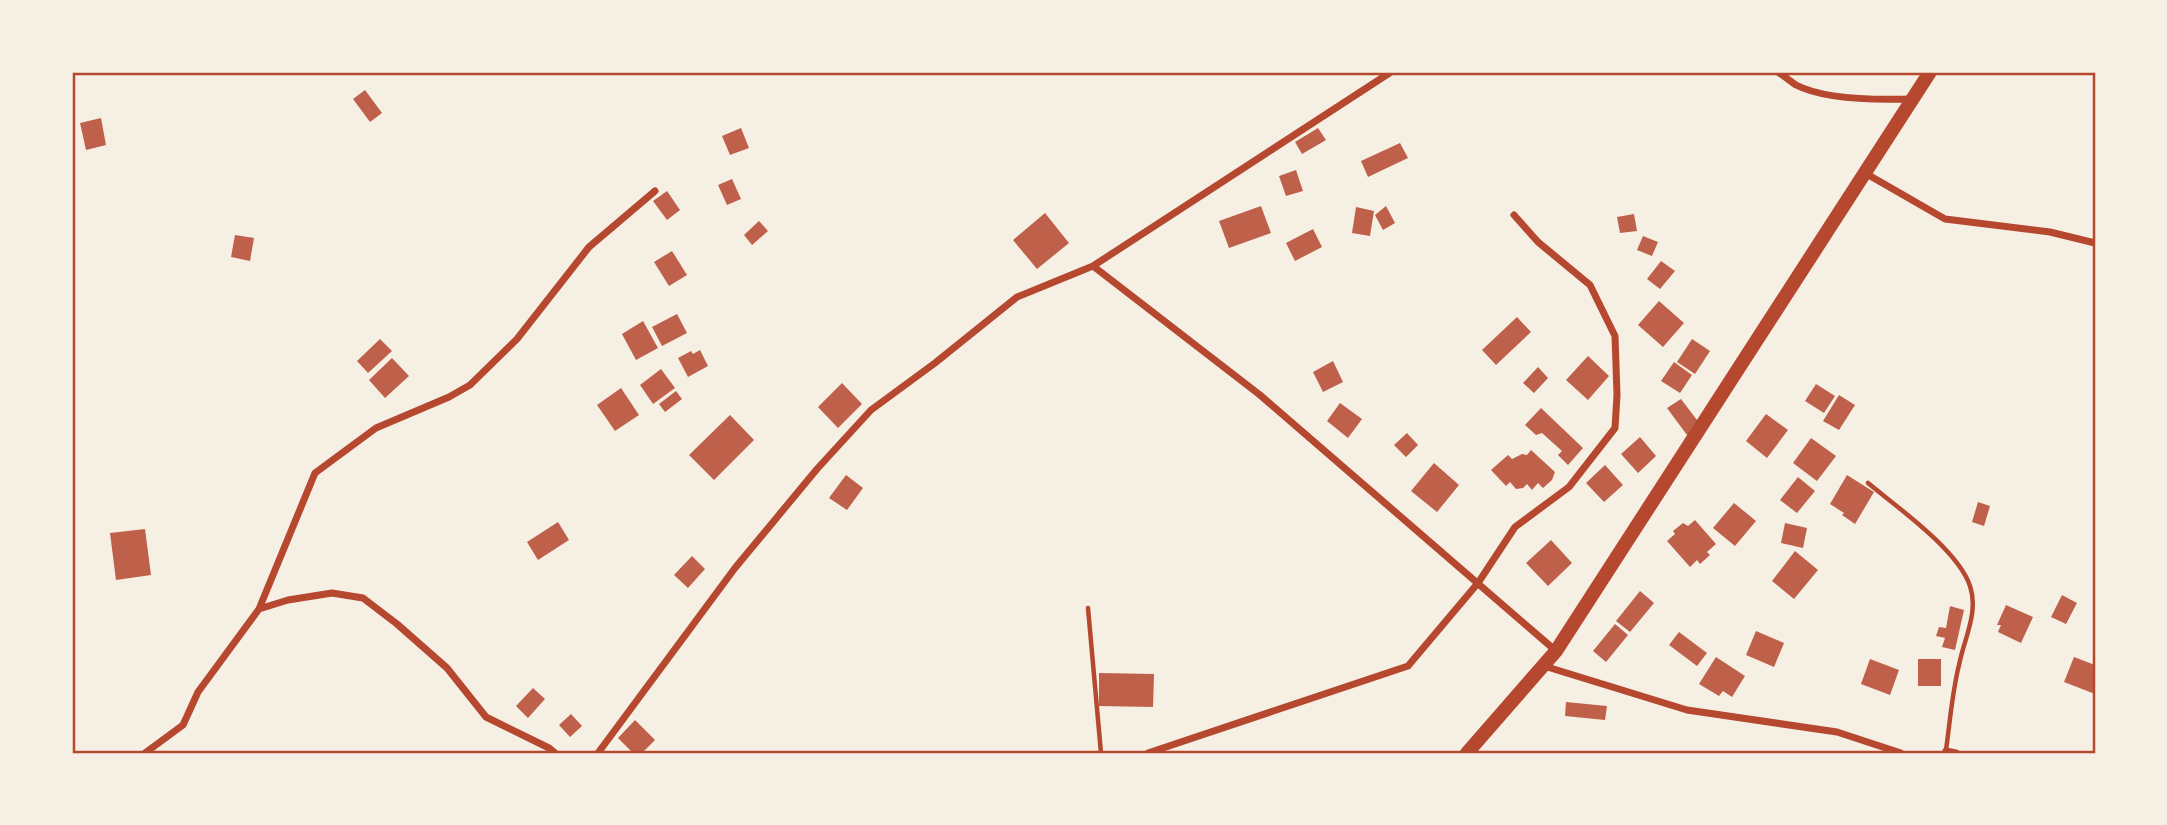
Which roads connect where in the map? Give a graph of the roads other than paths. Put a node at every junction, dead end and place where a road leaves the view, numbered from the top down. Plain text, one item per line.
1 (1391, 72) edge
2 (1778, 72) edge
3 (1930, 72) edge
4 (1912, 99) junction
5 (1865, 173) junction
6 (655, 191) dead end
7 (1514, 215) dead end
8 (2095, 243) edge
9 (1093, 266) junction
10 (1868, 483) dead end
11 (1478, 583) junction
12 (1088, 608) dead end
13 (259, 609) junction
14 (1556, 651) junction
15 (1544, 666) junction
16 (1946, 752) edge
17 (145, 753) edge
18 (555, 753) edge
19 (598, 753) edge
20 (1101, 753) edge
21 (1147, 753) edge
22 (1467, 753) edge
23 (1901, 753) edge
24 (1956, 753) edge

1 - 9 street
2 - 4 street
3 - 4 main road
4 - 5 main road
5 - 8 street
5 - 14 main road
6 - 13 street
7 - 11 street
9 - 11 street
9 - 19 street
10 - 16 lane
11 - 14 street
11 - 21 street
12 - 20 lane
13 - 17 street
13 - 18 street
14 - 15 main road
15 - 22 main road
15 - 23 street
16 - 24 street

